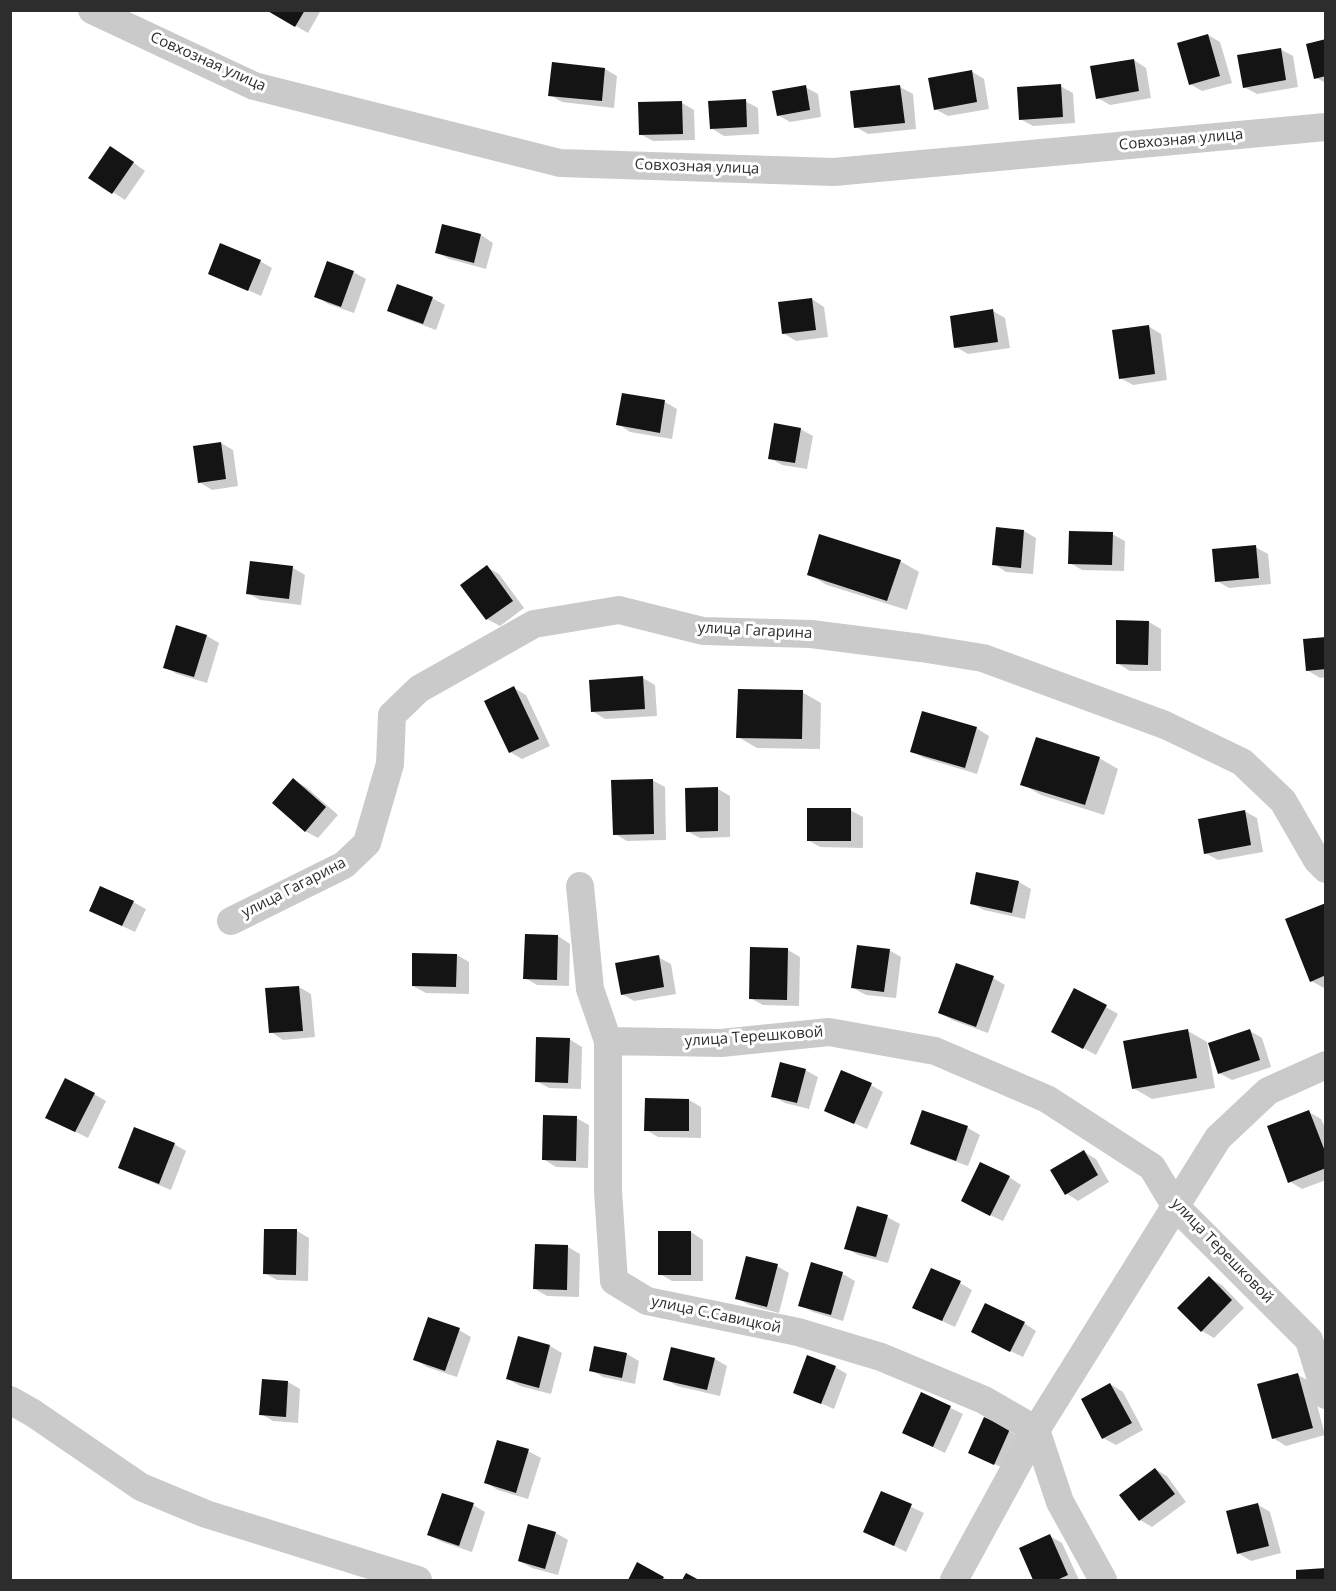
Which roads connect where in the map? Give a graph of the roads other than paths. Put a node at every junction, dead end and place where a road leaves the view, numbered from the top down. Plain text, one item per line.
1 (92, 10) edge
2 (1326, 127) edge
3 (1326, 869) edge
4 (580, 886) dead end
5 (231, 921) dead end
6 (608, 1041) junction
7 (1326, 1065) edge
8 (1176, 1207) junction
9 (1326, 1395) edge
10 (10, 1400) edge
11 (1036, 1430) junction
12 (418, 1581) edge
13 (954, 1581) edge
14 (1103, 1581) edge

1 - 2 street, Совхозная улица
3 - 5 street, улица Гагарина
4 - 6 street, улица С.Савицкой
6 - 8 street, улица Терешковой
6 - 11 street, улица С.Савицкой
7 - 8 street
8 - 9 street, улица Терешковой
8 - 11 street
10 - 12 street
11 - 13 street
11 - 14 street

